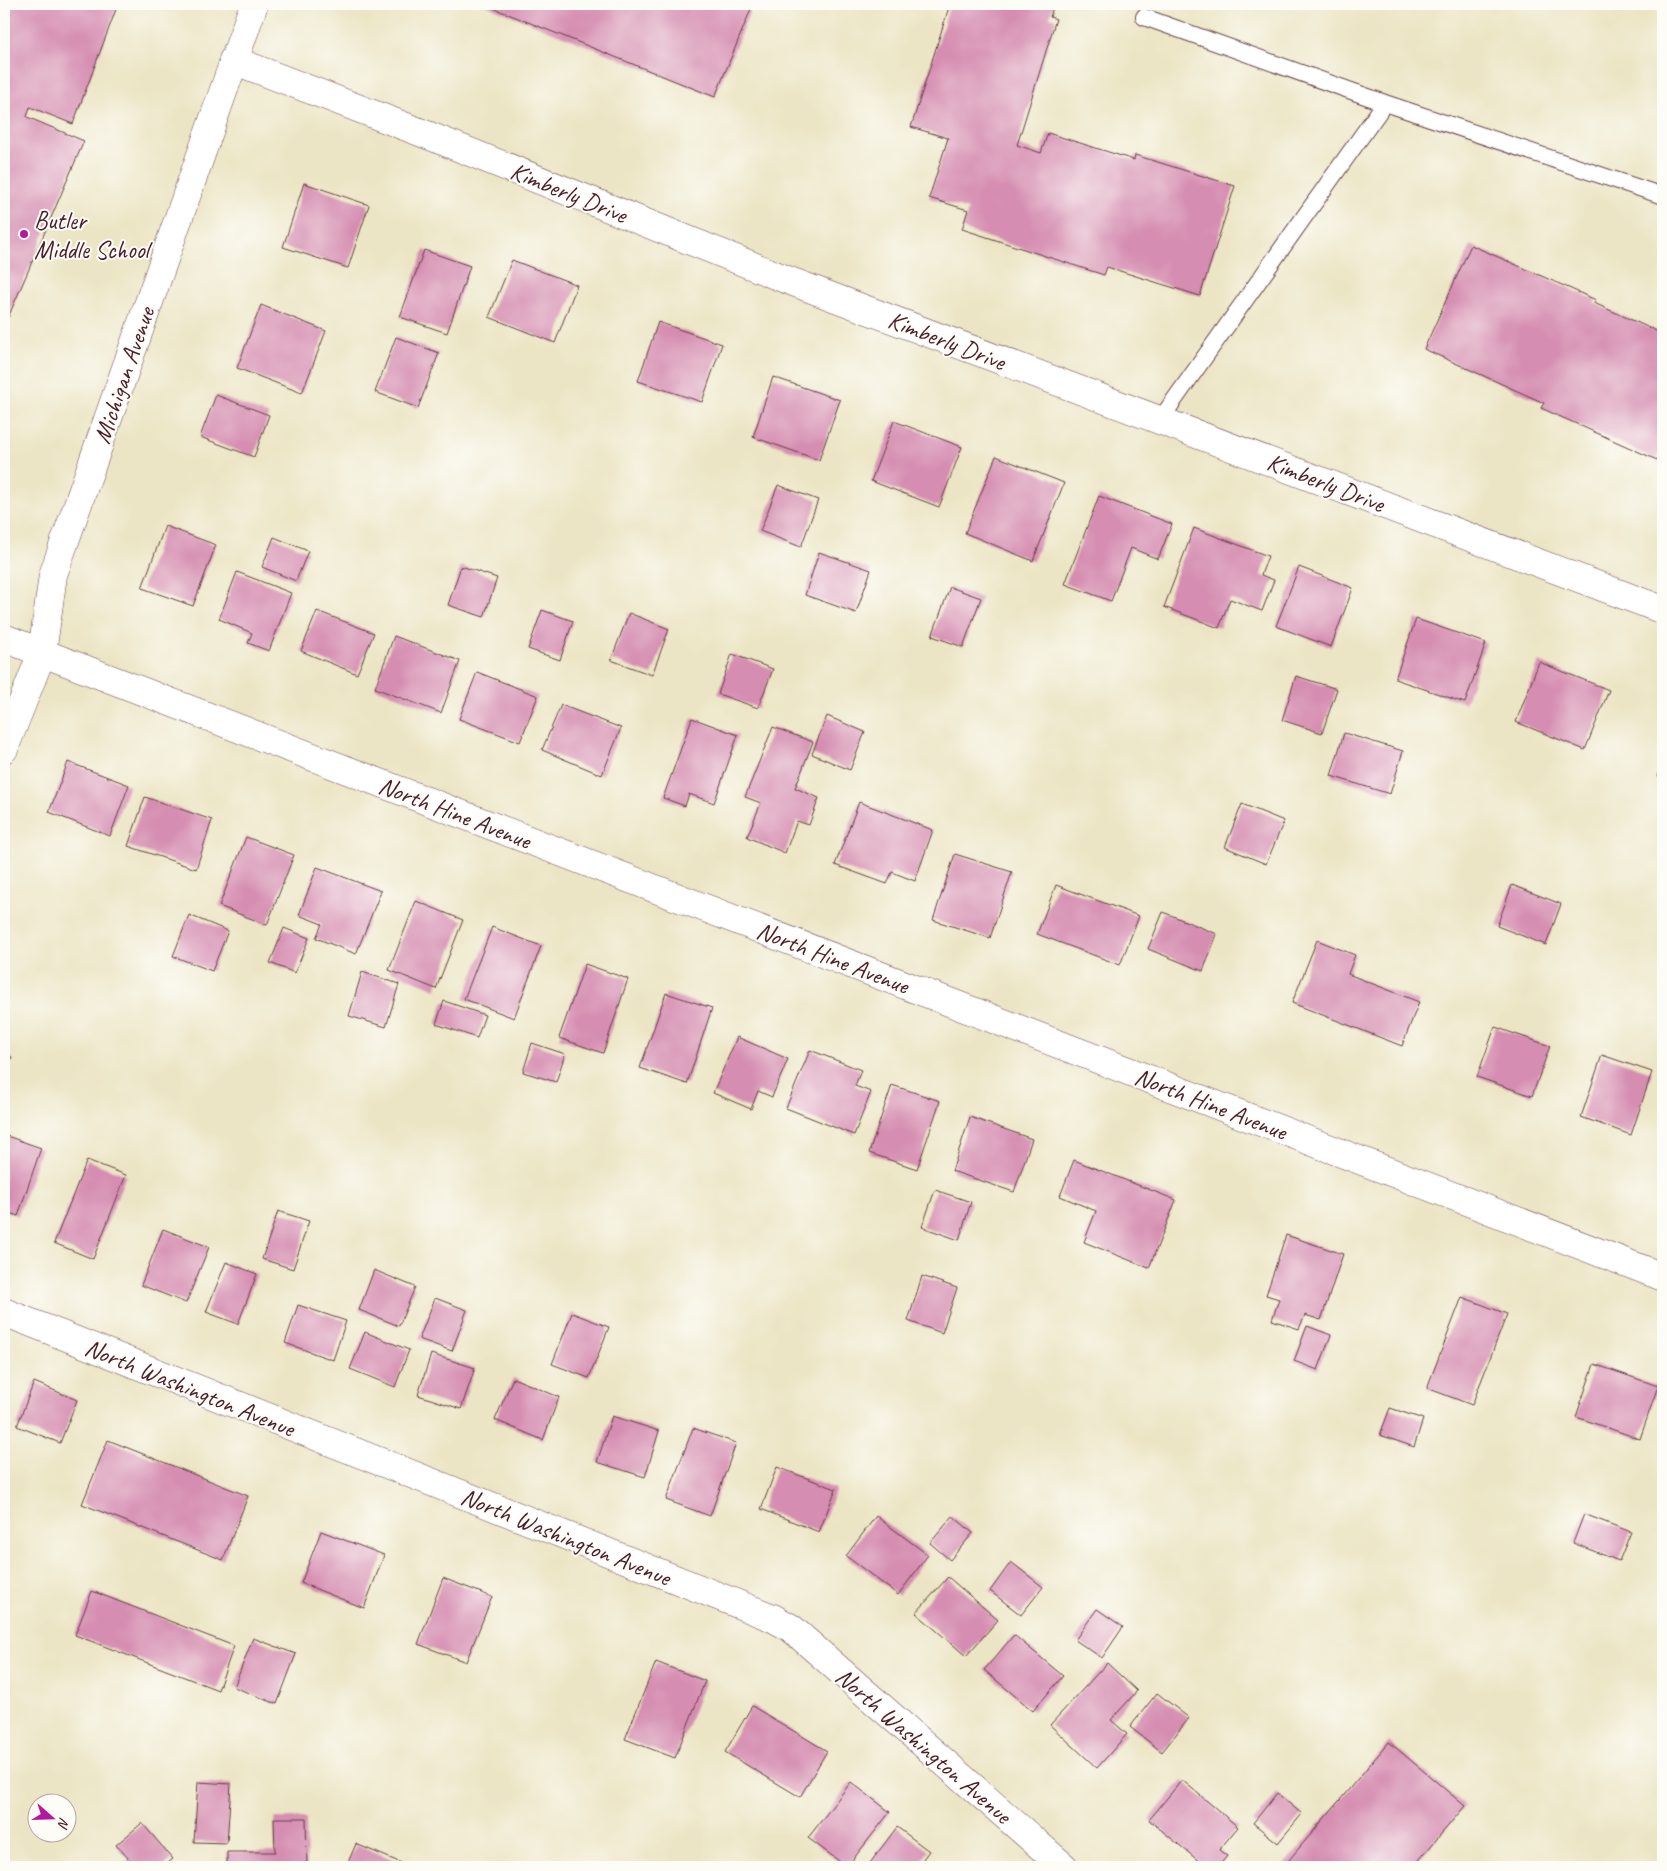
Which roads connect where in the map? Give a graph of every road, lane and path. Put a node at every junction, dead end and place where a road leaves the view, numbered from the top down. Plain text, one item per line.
1 (254, 4) edge
2 (1144, 17) dead end
3 (233, 60) junction
4 (1385, 103) junction
5 (1663, 196) edge
6 (1160, 420) junction
7 (1663, 610) edge
8 (4, 638) edge
9 (42, 653) junction
10 (4, 749) edge
11 (1663, 1276) edge
12 (4, 1312) edge
13 (1064, 1867) edge

1 - 3 street, Michigan Avenue
2 - 4 lane
3 - 6 street, Kimberly Drive
3 - 9 street, Michigan Avenue
4 - 5 lane
4 - 6 lane
6 - 7 street, Kimberly Drive
8 - 9 street, North Hine Avenue
9 - 10 street, Michigan Avenue
9 - 11 street, North Hine Avenue
12 - 13 street, North Washington Avenue

